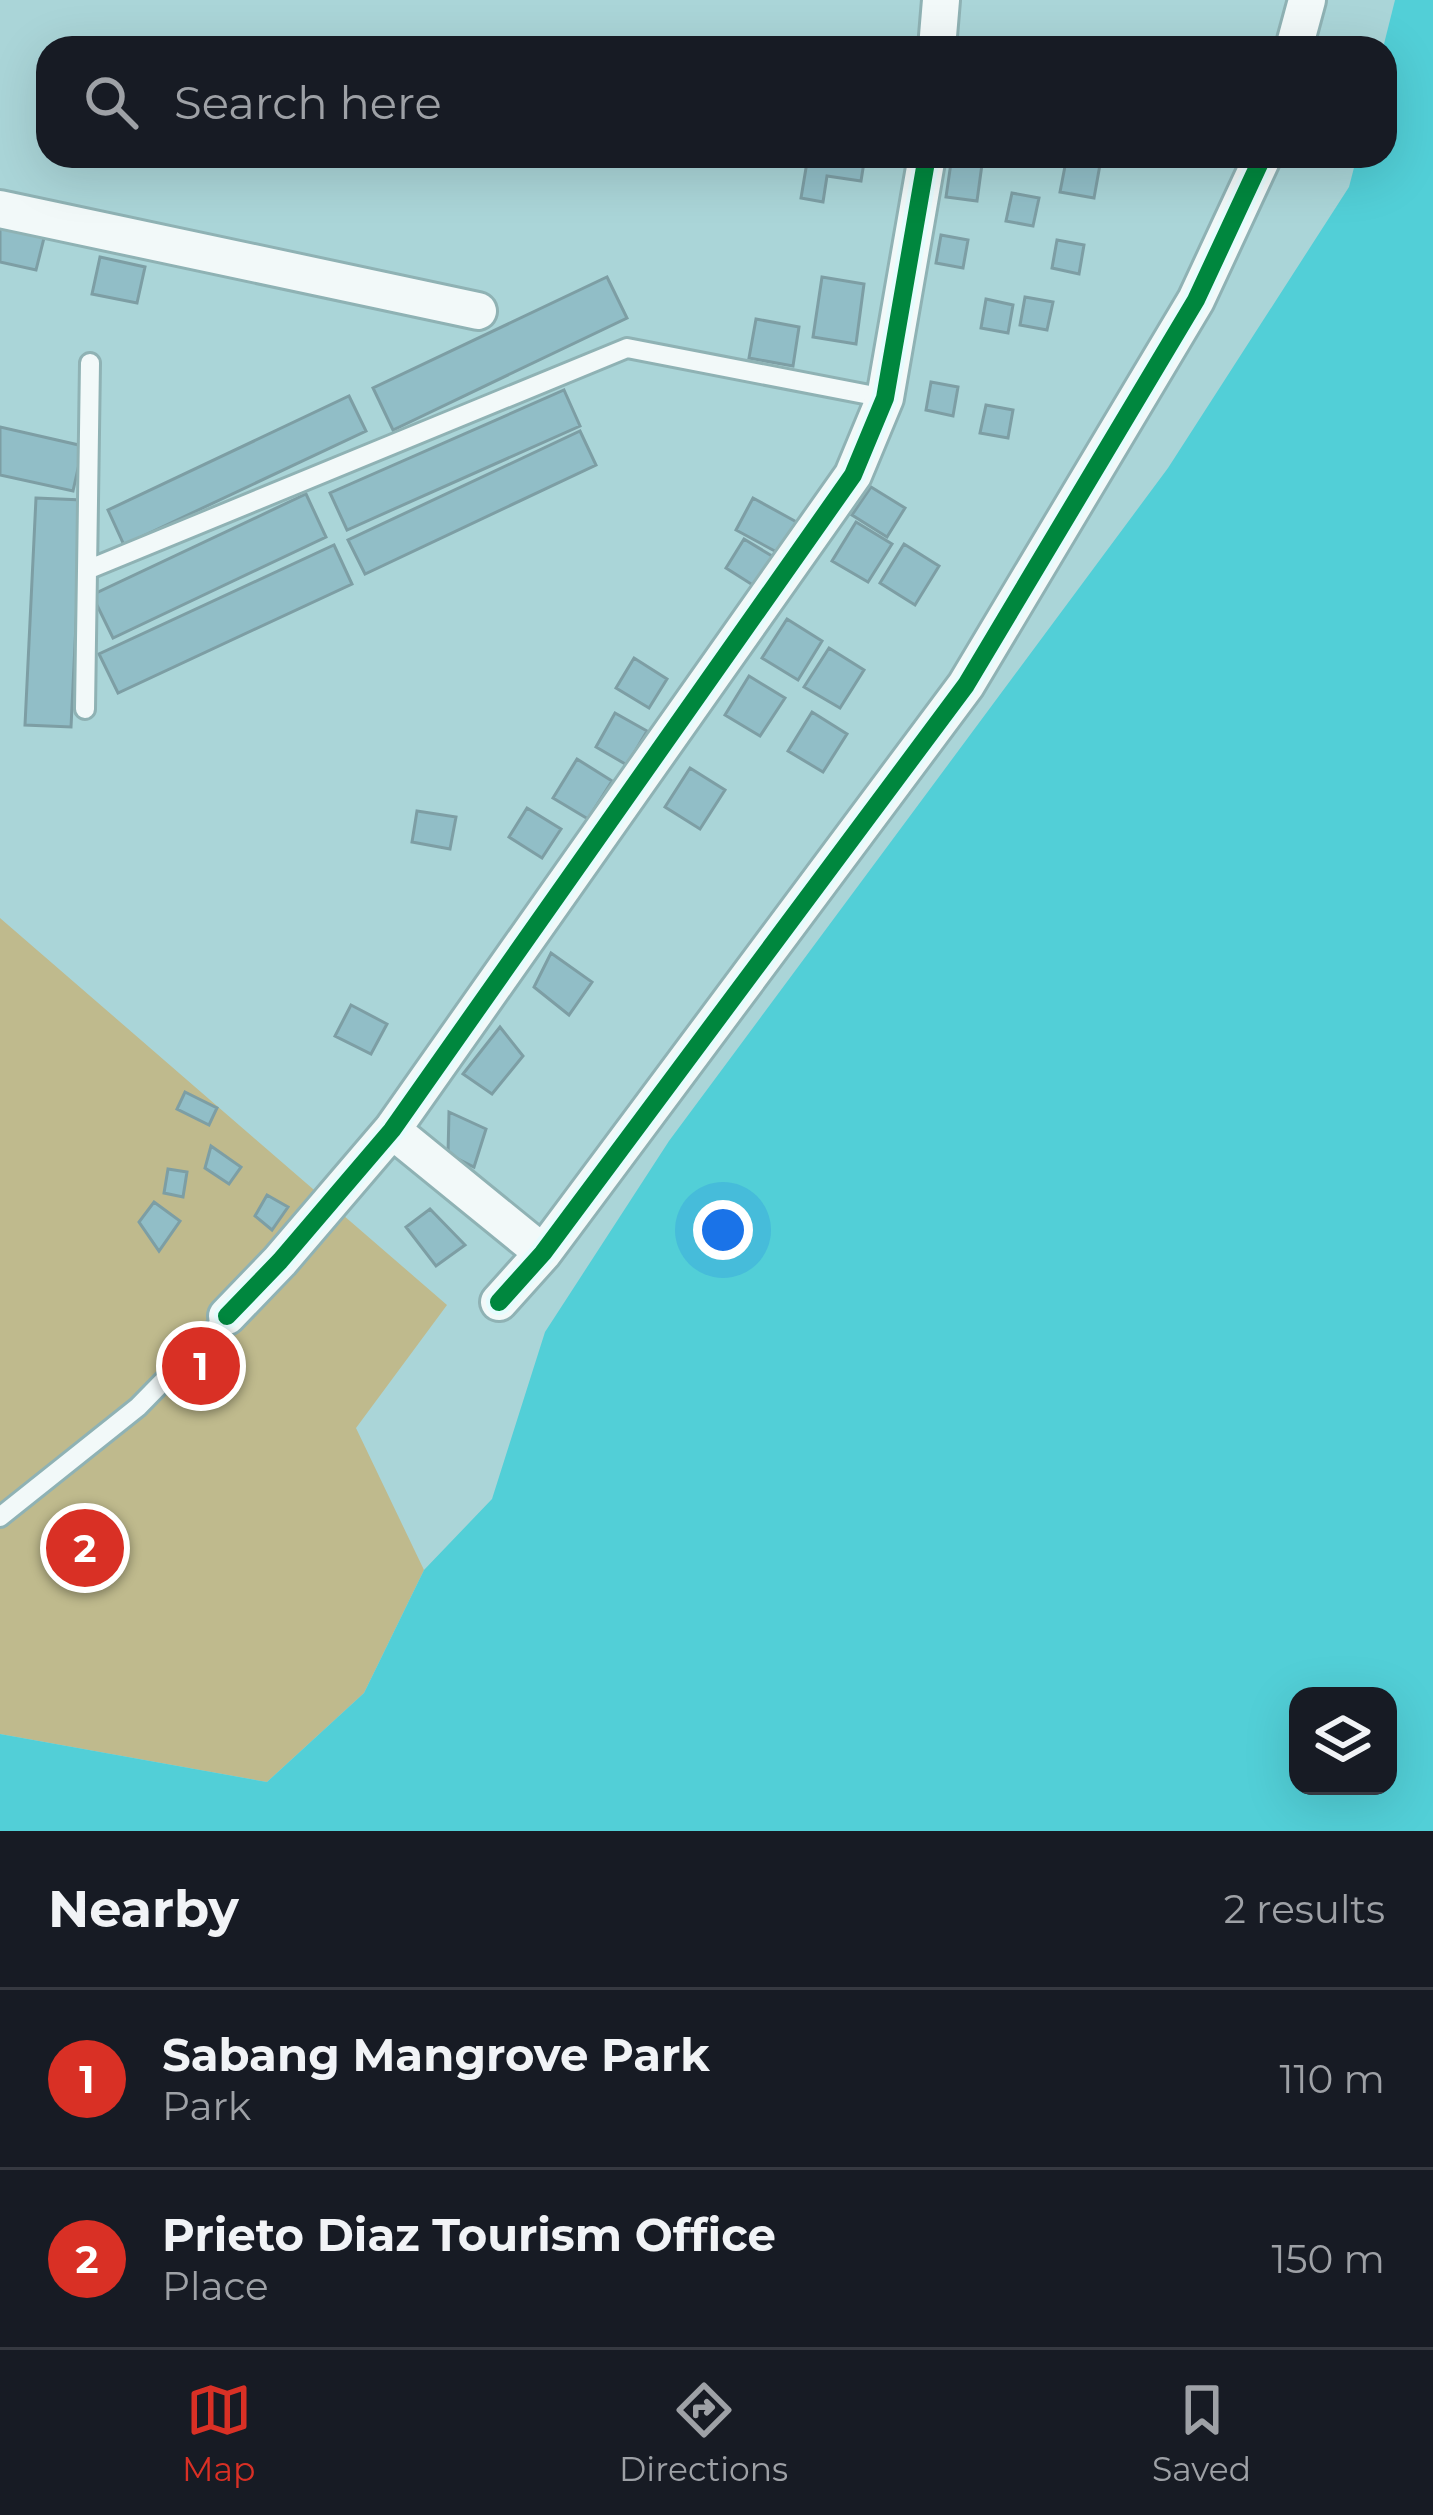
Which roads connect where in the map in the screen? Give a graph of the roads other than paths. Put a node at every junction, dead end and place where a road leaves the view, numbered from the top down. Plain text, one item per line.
1 (941, 0) edge
2 (1307, 0) edge
3 (938, 36) edge
4 (1297, 36) edge
5 (926, 168) edge
6 (1257, 168) edge
7 (0, 209) edge
8 (478, 311) dead end
9 (90, 363) dead end
10 (885, 398) junction
11 (87, 570) junction
12 (85, 710) dead end
13 (392, 1130) junction
14 (543, 1253) junction
15 (499, 1302) dead end
16 (227, 1316) joint
17 (0, 1517) edge

1 - 3 street
2 - 4 street
5 - 10 street
6 - 14 street
7 - 8 street
9 - 11 lane
10 - 11 lane
10 - 13 street
11 - 12 lane
13 - 14 street
13 - 16 street
14 - 15 street
16 - 17 lane

